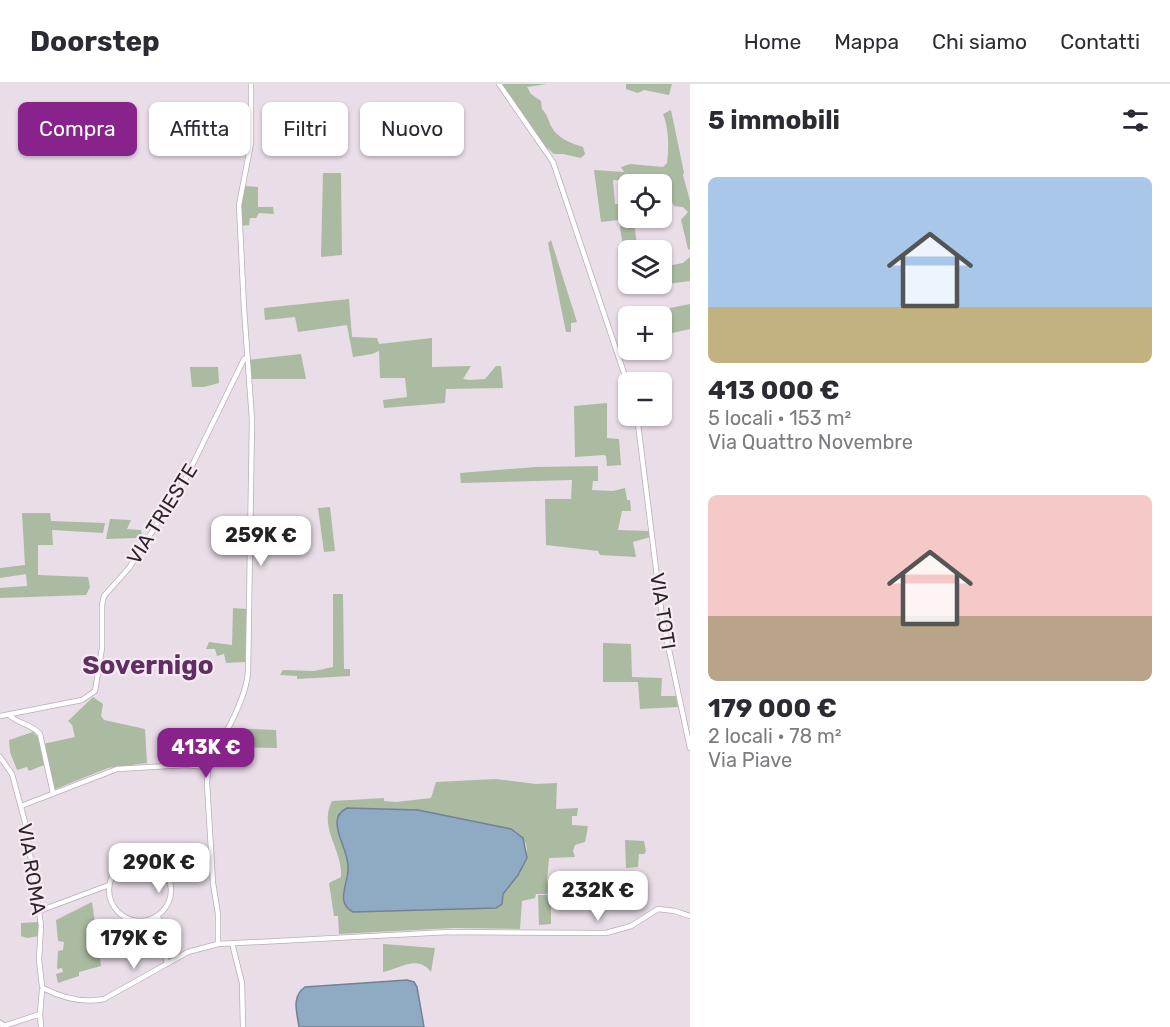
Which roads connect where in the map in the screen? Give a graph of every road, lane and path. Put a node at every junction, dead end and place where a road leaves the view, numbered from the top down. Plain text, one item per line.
1 (251, 84) edge
2 (499, 84) edge
3 (248, 359) junction
4 (624, 372) edge
5 (638, 426) edge
6 (9, 715) junction
7 (0, 716) edge
8 (690, 748) edge
9 (0, 757) edge
10 (208, 767) junction
11 (53, 793) junction
12 (21, 806) junction
13 (109, 885) junction
14 (39, 911) junction
15 (158, 915) junction
16 (690, 916) edge
17 (232, 943) junction
18 (218, 944) junction
19 (167, 964) junction
20 (43, 988) junction
21 (40, 1014) junction
22 (3, 1025) edge
23 (41, 1027) edge
24 (243, 1027) edge

1 - 3 main road
2 - 4 main road
3 - 6 main road, VIA TRIESTE
3 - 10 main road
5 - 8 main road, VIA TOTI
6 - 7 main road
6 - 11 main road
9 - 12 main road, VIA ROMA
10 - 11 main road
10 - 18 main road
11 - 12 main road
12 - 14 main road, VIA ROMA
13 - 14 main road
13 - 15 main road
13 - 15 main road
14 - 20 main road, VIA ROMA
15 - 19 main road
16 - 17 main road
17 - 18 main road
17 - 24 main road
18 - 19 main road
19 - 20 main road
20 - 21 main road, VIA ROMA
21 - 22 main road
21 - 23 main road, VIA ROMA

